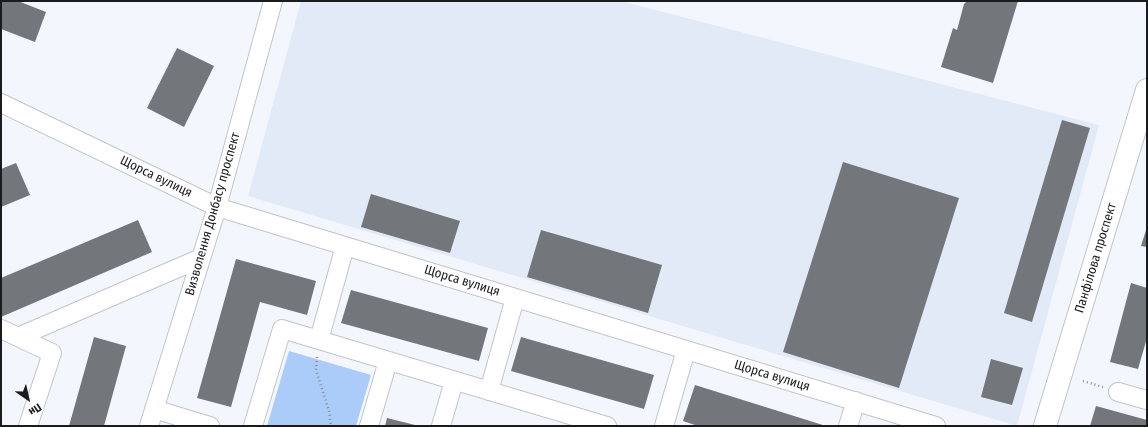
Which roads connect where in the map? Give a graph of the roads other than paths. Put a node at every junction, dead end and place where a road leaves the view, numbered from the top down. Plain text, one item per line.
1 (273, 1) edge
2 (1146, 99) edge
3 (1, 103) edge
4 (217, 207) junction
5 (345, 246) junction
6 (201, 258) junction
7 (515, 298) junction
8 (1, 329) edge
9 (18, 337) junction
10 (319, 340) junction
11 (686, 350) junction
12 (388, 361) junction
13 (454, 381) junction
14 (489, 391) junction
15 (1118, 392) dead end
16 (1147, 400) edge
17 (856, 401) junction
18 (152, 418) edge
19 (28, 426) edge
20 (210, 426) edge
21 (253, 426) edge
22 (369, 426) edge
23 (442, 426) edge
24 (607, 426) edge
25 (664, 426) edge
26 (848, 426) edge
27 (936, 426) edge
28 (1045, 426) edge

1 - 4 street, Визволення Донбасу проспект
2 - 28 main road, Панфілова проспект
3 - 4 street, Щорса вулиця
4 - 5 street, Щорса вулиця
4 - 6 street, Визволення Донбасу проспект
5 - 7 street, Щорса вулиця
5 - 10 street
6 - 9 street
6 - 18 street, Визволення Донбасу проспект
7 - 11 street, Щорса вулиця
7 - 14 street
8 - 9 street
9 - 19 street
10 - 12 street
10 - 21 street
11 - 17 street, Щорса вулиця
11 - 25 street
12 - 13 street
12 - 22 street
13 - 14 street
13 - 23 street
14 - 24 street
15 - 16 street
17 - 26 street
17 - 27 street, Щорса вулиця
18 - 20 street

